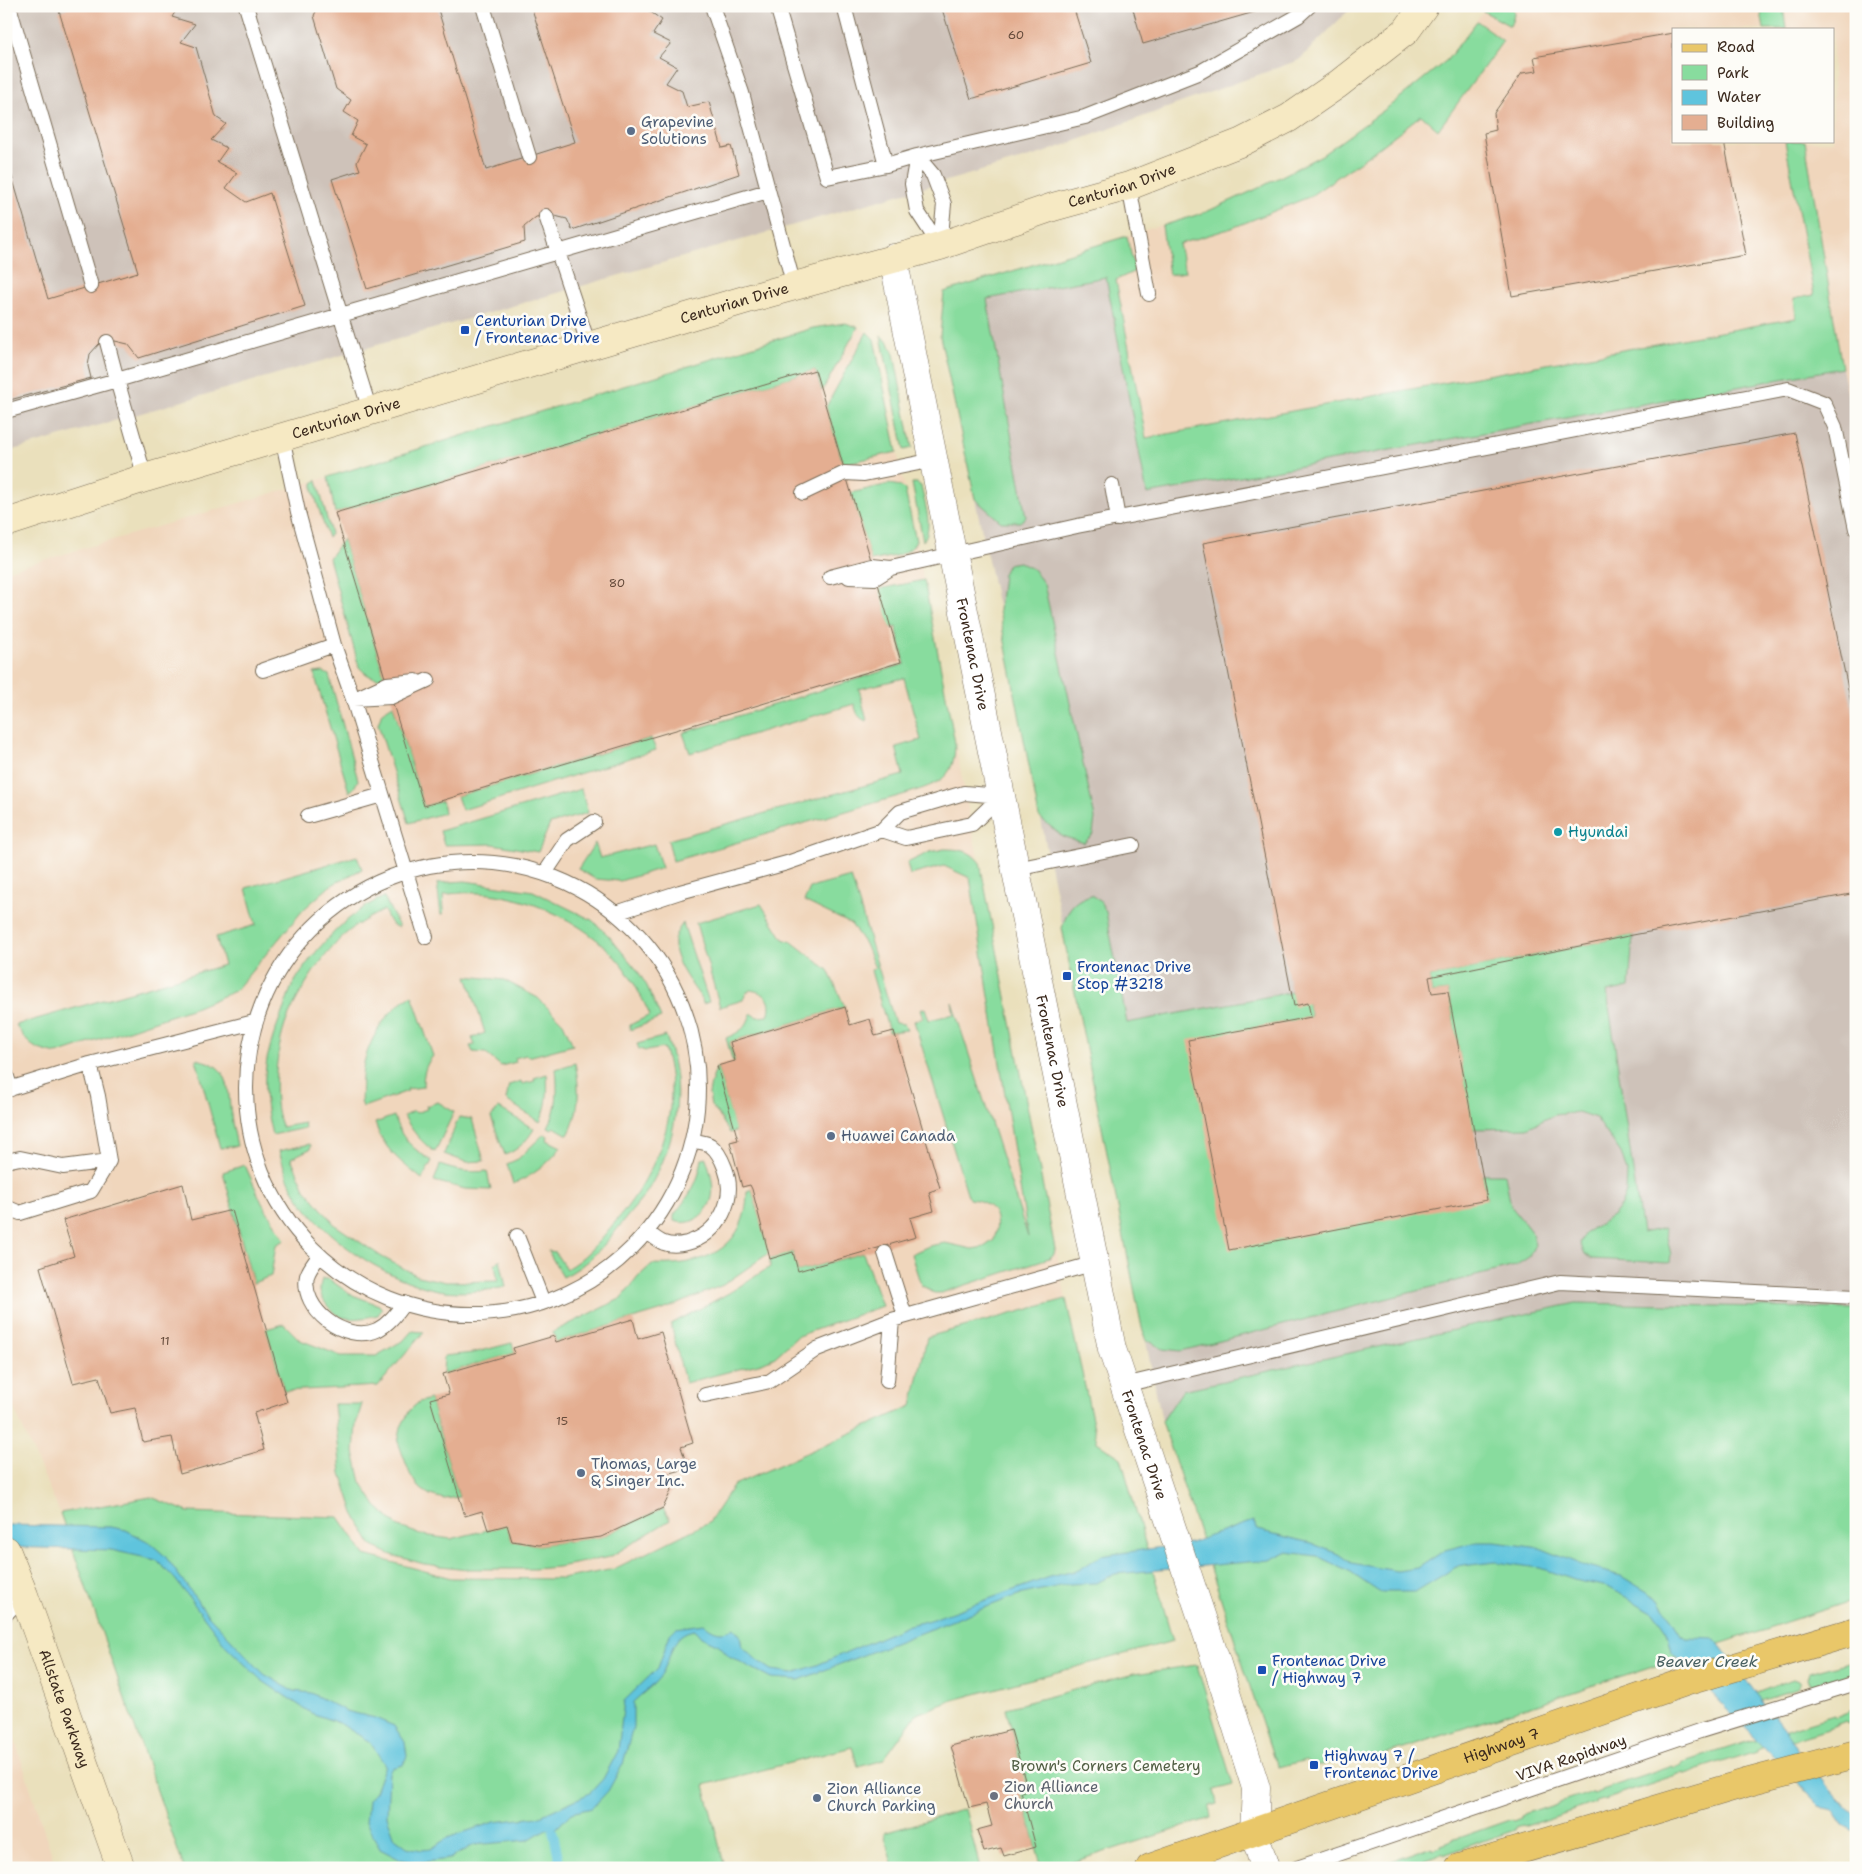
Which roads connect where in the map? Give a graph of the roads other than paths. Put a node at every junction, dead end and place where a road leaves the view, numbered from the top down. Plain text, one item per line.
1 (9, 6) edge
2 (246, 6) edge
3 (483, 6) edge
4 (712, 6) edge
5 (777, 6) edge
6 (844, 6) edge
7 (1309, 6) edge
8 (1424, 6) edge
9 (917, 156) junction
10 (529, 157) dead end
11 (886, 165) junction
12 (1129, 186) junction
13 (768, 190) junction
14 (546, 216) dead end
15 (940, 246) junction
16 (559, 251) junction
17 (893, 258) junction
18 (91, 286) dead end
19 (794, 286) junction
20 (1149, 294) dead end
21 (342, 314) junction
22 (107, 342) dead end
23 (589, 346) junction
24 (118, 380) junction
25 (6, 411) edge
26 (370, 411) junction
27 (282, 437) junction
28 (934, 460) junction
29 (146, 478) junction
30 (1112, 486) dead end
31 (804, 492) dead end
32 (1118, 519) junction
33 (6, 523) edge
34 (1856, 529) edge
35 (953, 555) junction
36 (830, 577) dead end
37 (334, 645) junction
38 (263, 670) dead end
39 (382, 794) junction
40 (1001, 796) junction
41 (308, 816) dead end
42 (594, 822) dead end
43 (882, 830) junction
44 (1133, 845) dead end
45 (1016, 869) junction
46 (406, 870) junction
47 (545, 873) junction
48 (616, 913) junction
49 (426, 937) dead end
50 (254, 1022) junction
51 (90, 1064) junction
52 (6, 1074) edge
53 (8, 1089) edge
54 (692, 1140) junction
55 (6, 1161) edge
56 (109, 1161) junction
57 (6, 1207) edge
58 (648, 1233) junction
59 (517, 1236) dead end
60 (885, 1253) dead end
61 (319, 1256) junction
62 (1095, 1263) junction
63 (1856, 1297) edge
64 (543, 1302) junction
65 (404, 1303) junction
66 (898, 1318) junction
67 (887, 1381) dead end
68 (1124, 1385) junction
69 (705, 1395) dead end
70 (6, 1550) edge
71 (12, 1600) edge
72 (1856, 1631) edge
73 (1856, 1683) edge
74 (1845, 1757) edge
75 (1254, 1832) junction
76 (121, 1868) edge
77 (1150, 1868) edge
78 (1265, 1868) edge
79 (1297, 1868) edge
80 (1459, 1868) edge

1 - 18 lane
2 - 21 lane
3 - 10 lane
4 - 13 lane
5 - 11 lane
6 - 11 lane
7 - 9 lane
8 - 12 street, Centurian Drive
9 - 11 lane
9 - 15 lane
9 - 15 lane
12 - 15 street, Centurian Drive
12 - 20 lane
13 - 16 lane
13 - 19 lane
14 - 16 lane
15 - 17 street, Centurian Drive
16 - 21 lane
16 - 23 lane
17 - 19 street, Centurian Drive
17 - 28 street, Frontenac Drive
19 - 23 street, Centurian Drive
21 - 24 lane
21 - 26 lane
22 - 24 lane
23 - 26 street, Centurian Drive
24 - 25 lane
24 - 29 lane
26 - 27 street, Centurian Drive
27 - 29 street, Centurian Drive
27 - 37 lane
28 - 31 lane
28 - 35 street, Frontenac Drive
29 - 33 street, Centurian Drive
30 - 32 lane
32 - 34 lane
32 - 35 lane
35 - 36 lane
35 - 40 street, Frontenac Drive
37 - 38 lane
37 - 39 lane
39 - 41 lane
39 - 46 lane
40 - 43 lane
40 - 43 lane
40 - 45 street, Frontenac Drive
42 - 47 lane
43 - 48 lane
44 - 45 lane
45 - 62 street, Frontenac Drive
46 - 47 lane
46 - 49 lane
46 - 50 lane
47 - 48 lane
48 - 54 lane
50 - 51 lane
50 - 61 lane
51 - 53 lane
51 - 56 lane
52 - 53 lane
54 - 58 lane
54 - 58 lane
55 - 56 lane
56 - 57 lane
58 - 64 lane
59 - 64 lane
60 - 66 lane
61 - 65 lane
61 - 65 lane
62 - 66 lane
62 - 68 street, Frontenac Drive
63 - 68 lane
64 - 65 lane
66 - 67 lane
66 - 69 lane
68 - 75 street, Frontenac Drive
70 - 71 street, Allstate Parkway
71 - 76 street, Allstate Parkway
72 - 75 main road, Highway 7
73 - 79 lane, VIVA Rapidway
74 - 80 main road
75 - 77 main road, Highway 7
75 - 78 street, Frontenac Drive

